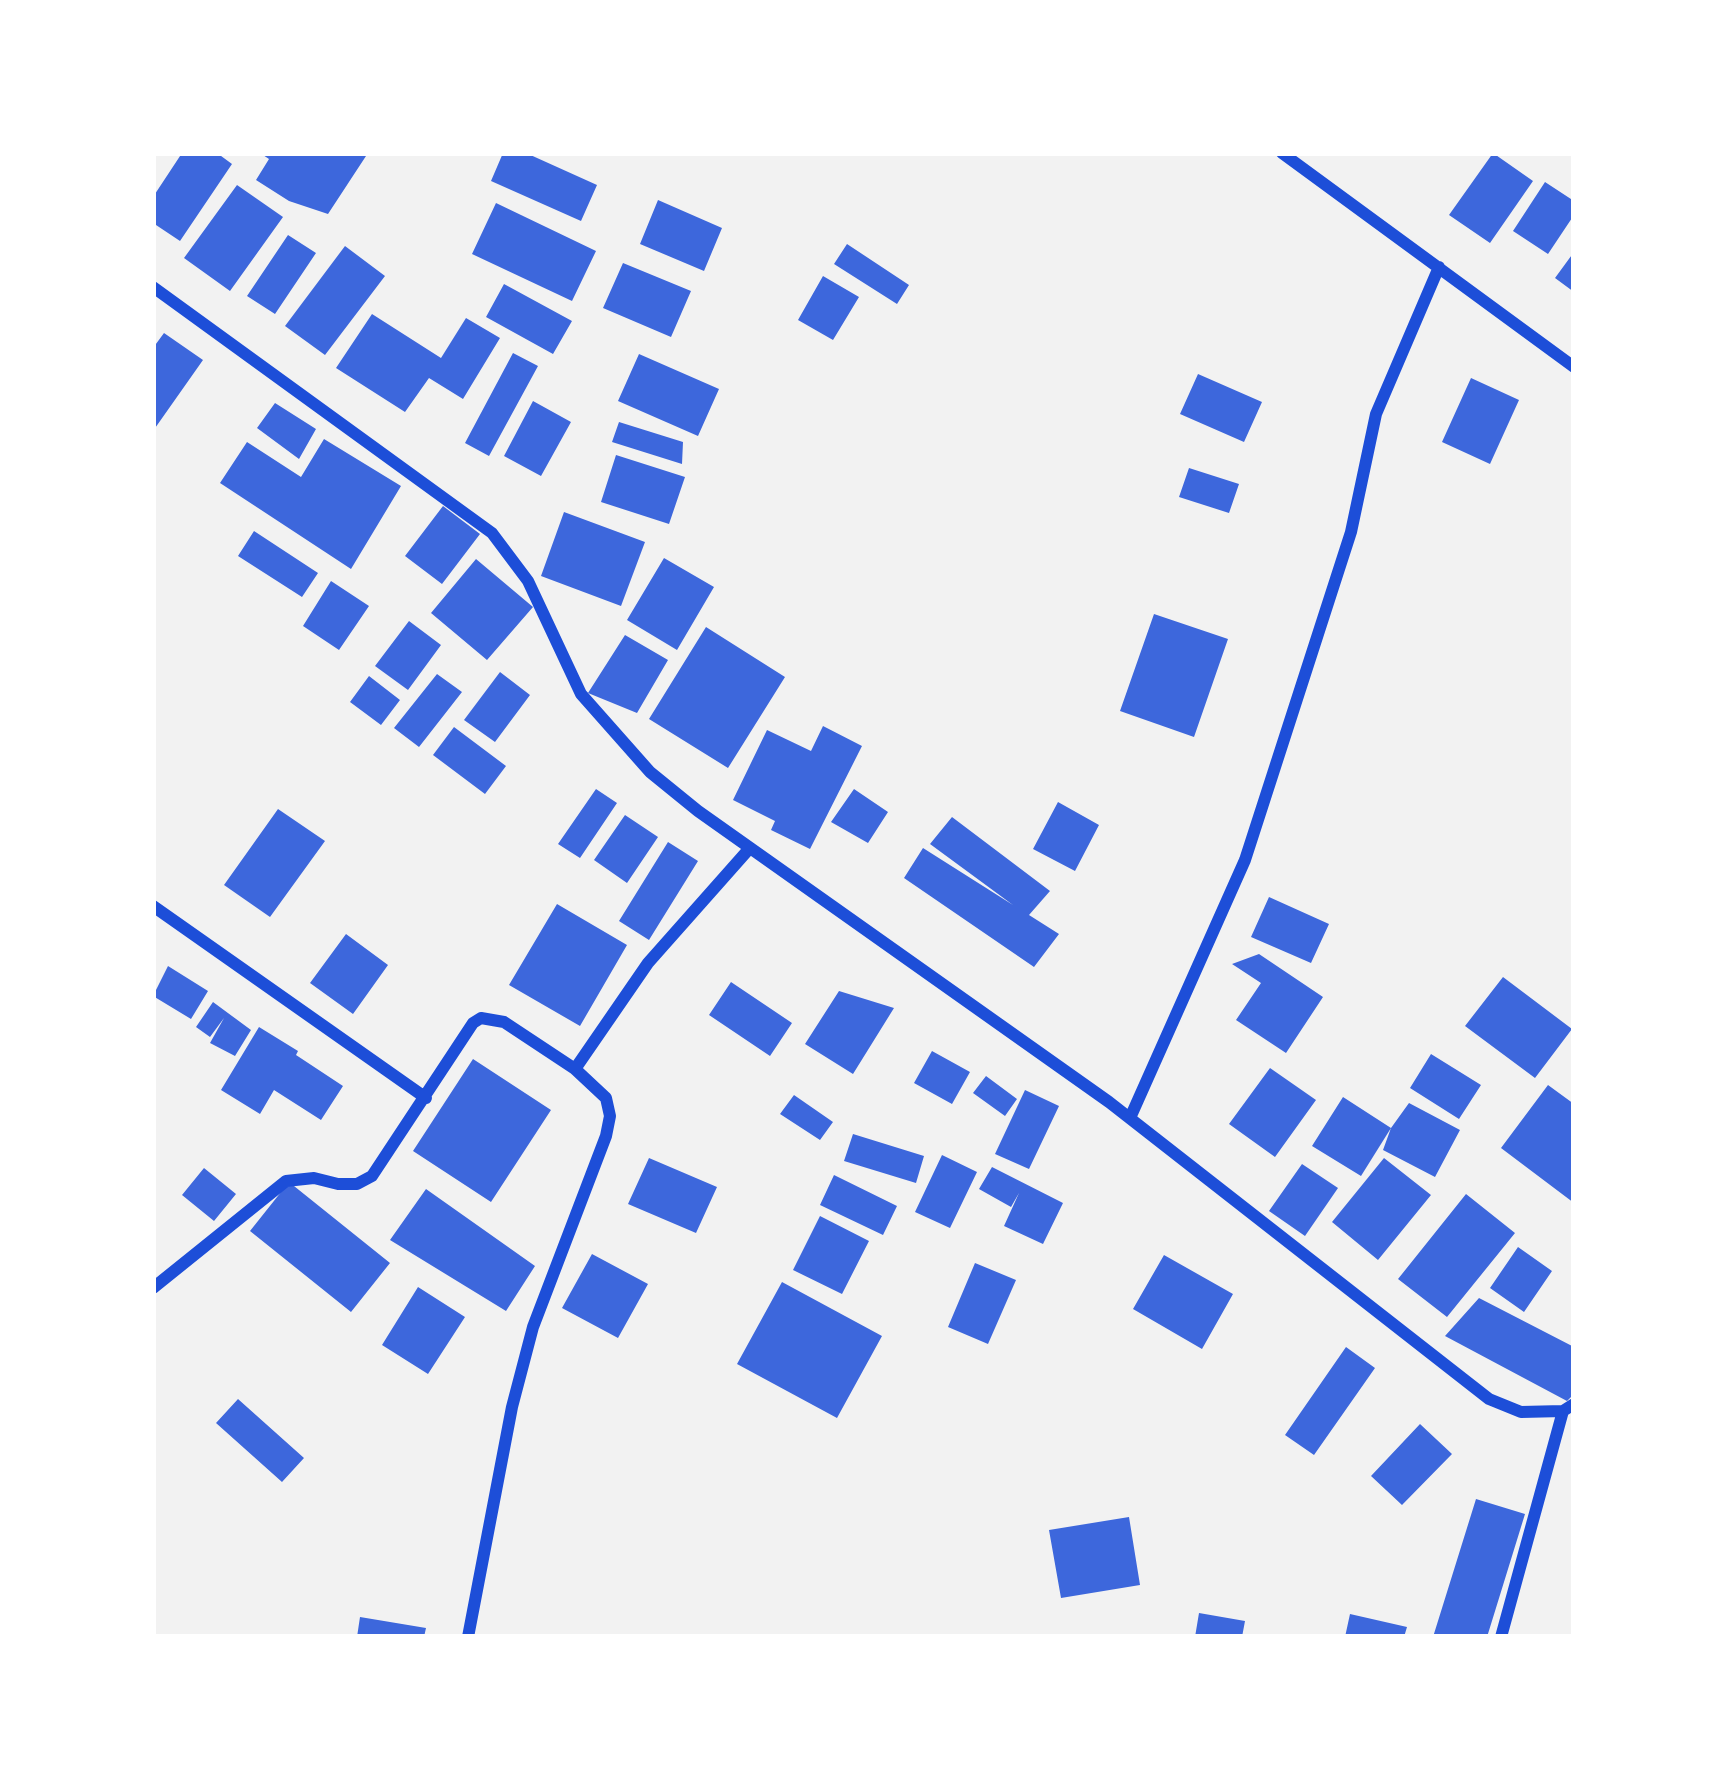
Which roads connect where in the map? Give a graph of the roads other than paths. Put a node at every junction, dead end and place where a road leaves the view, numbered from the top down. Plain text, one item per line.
1 (1282, 153) edge
2 (1439, 267) junction
3 (153, 287) edge
4 (1574, 367) edge
5 (749, 849) junction
6 (153, 906) edge
7 (575, 1069) junction
8 (426, 1098) junction
9 (1130, 1118) junction
10 (153, 1288) edge
11 (1568, 1408) edge
12 (468, 1637) edge
13 (1501, 1637) edge

1 - 2 street
2 - 4 street
2 - 9 street
3 - 5 street
5 - 7 street
5 - 9 street
6 - 8 street
7 - 8 street
7 - 12 street
8 - 10 street
9 - 11 street
11 - 13 street

